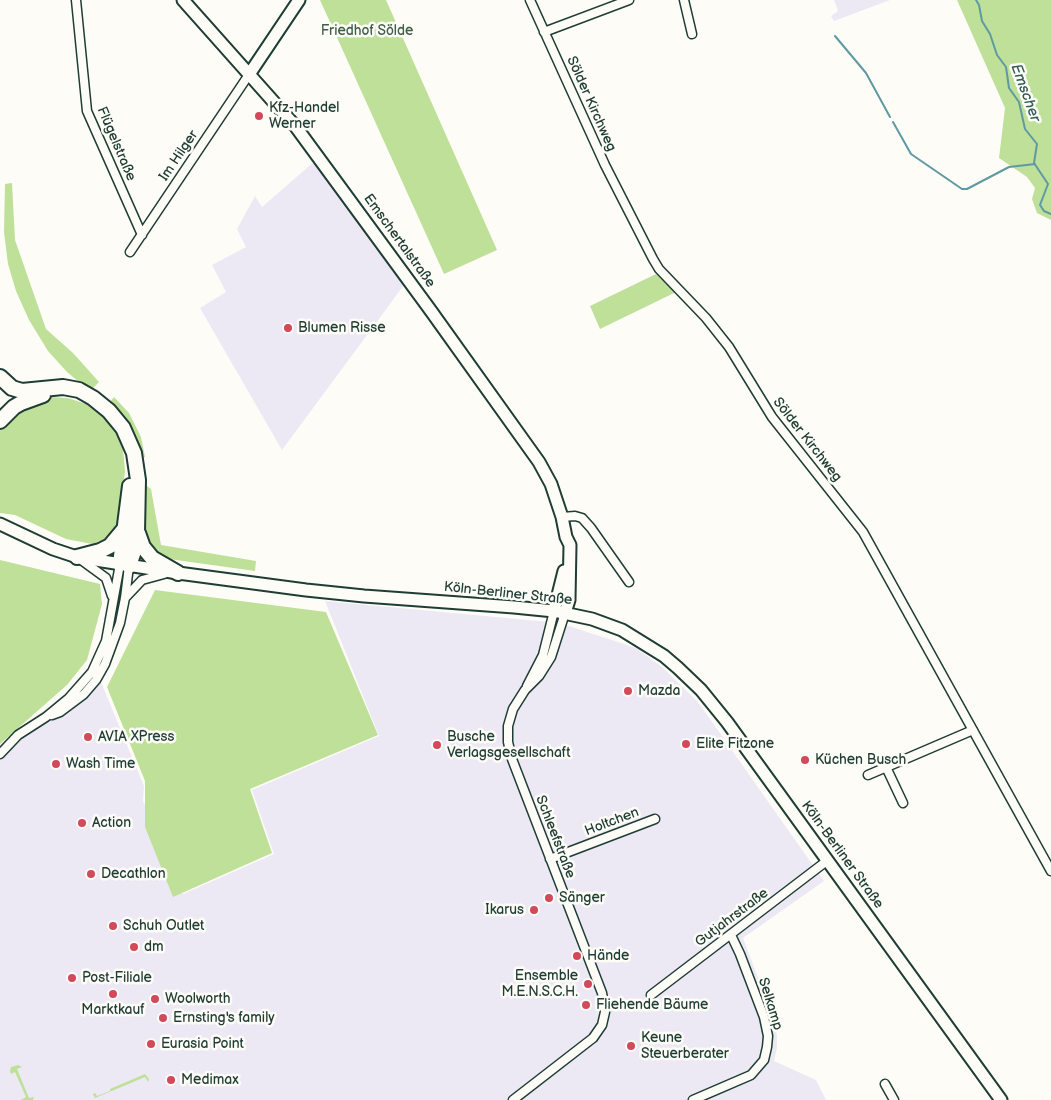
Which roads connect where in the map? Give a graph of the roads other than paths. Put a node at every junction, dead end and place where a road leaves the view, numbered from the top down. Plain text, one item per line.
1 (76, 0) edge
2 (183, 0) edge
3 (299, 0) edge
4 (530, 0) edge
5 (628, 0) edge
6 (684, 0) edge
7 (544, 32) junction
8 (692, 34) dead end
9 (250, 73) junction
10 (142, 235) junction
11 (130, 252) dead end
12 (0, 377) edge
13 (0, 421) edge
14 (562, 517) junction
15 (0, 524) edge
16 (131, 530) junction
17 (77, 557) junction
18 (125, 565) junction
19 (178, 573) junction
20 (629, 582) dead end
21 (125, 598) junction
22 (113, 605) junction
23 (560, 612) junction
24 (46, 717) junction
25 (973, 730) junction
26 (0, 754) edge
27 (886, 767) junction
28 (868, 775) dead end
29 (903, 803) dead end
30 (655, 819) dead end
31 (550, 859) junction
32 (828, 860) junction
33 (1051, 871) edge
34 (731, 935) junction
35 (651, 995) dead end
36 (885, 1084) dead end
37 (996, 1098) edge
38 (513, 1100) edge
39 (693, 1100) edge
40 (894, 1100) edge

1 - 10 street, Flügelstraße
2 - 9 main road, Emschertalstraße
3 - 9 main road
4 - 7 street, Sölder Kirchweg
5 - 7 street
6 - 8 street
7 - 25 street, Sölder Kirchweg
9 - 10 street, Im Hilger
9 - 14 main road, Emschertalstraße
10 - 11 street, Im Hilger
12 - 16 highway
13 - 16 highway
14 - 20 street
14 - 23 main road, Emschertalstraße
15 - 17 main road, Köln-Berliner Straße
16 - 17 highway
16 - 18 highway
16 - 19 highway
17 - 18 main road, Köln-Berliner Straße
17 - 22 street
18 - 19 main road, Köln-Berliner Straße
18 - 21 street
18 - 22 street
19 - 21 street
19 - 23 main road, Köln-Berliner Straße
21 - 24 street
22 - 24 street
23 - 31 street, Schleefstraße
23 - 32 main road, Köln-Berliner Straße
24 - 26 street
25 - 27 street
25 - 33 street, Sölder Kirchweg
27 - 28 street
27 - 29 street
30 - 31 street, Holtchen
31 - 38 street, Schleefstraße
32 - 34 street, Gutjahrstraße
32 - 37 main road, Köln-Berliner Straße
34 - 35 street, Gutjahrstraße
34 - 39 street, Selkamp
36 - 40 street

